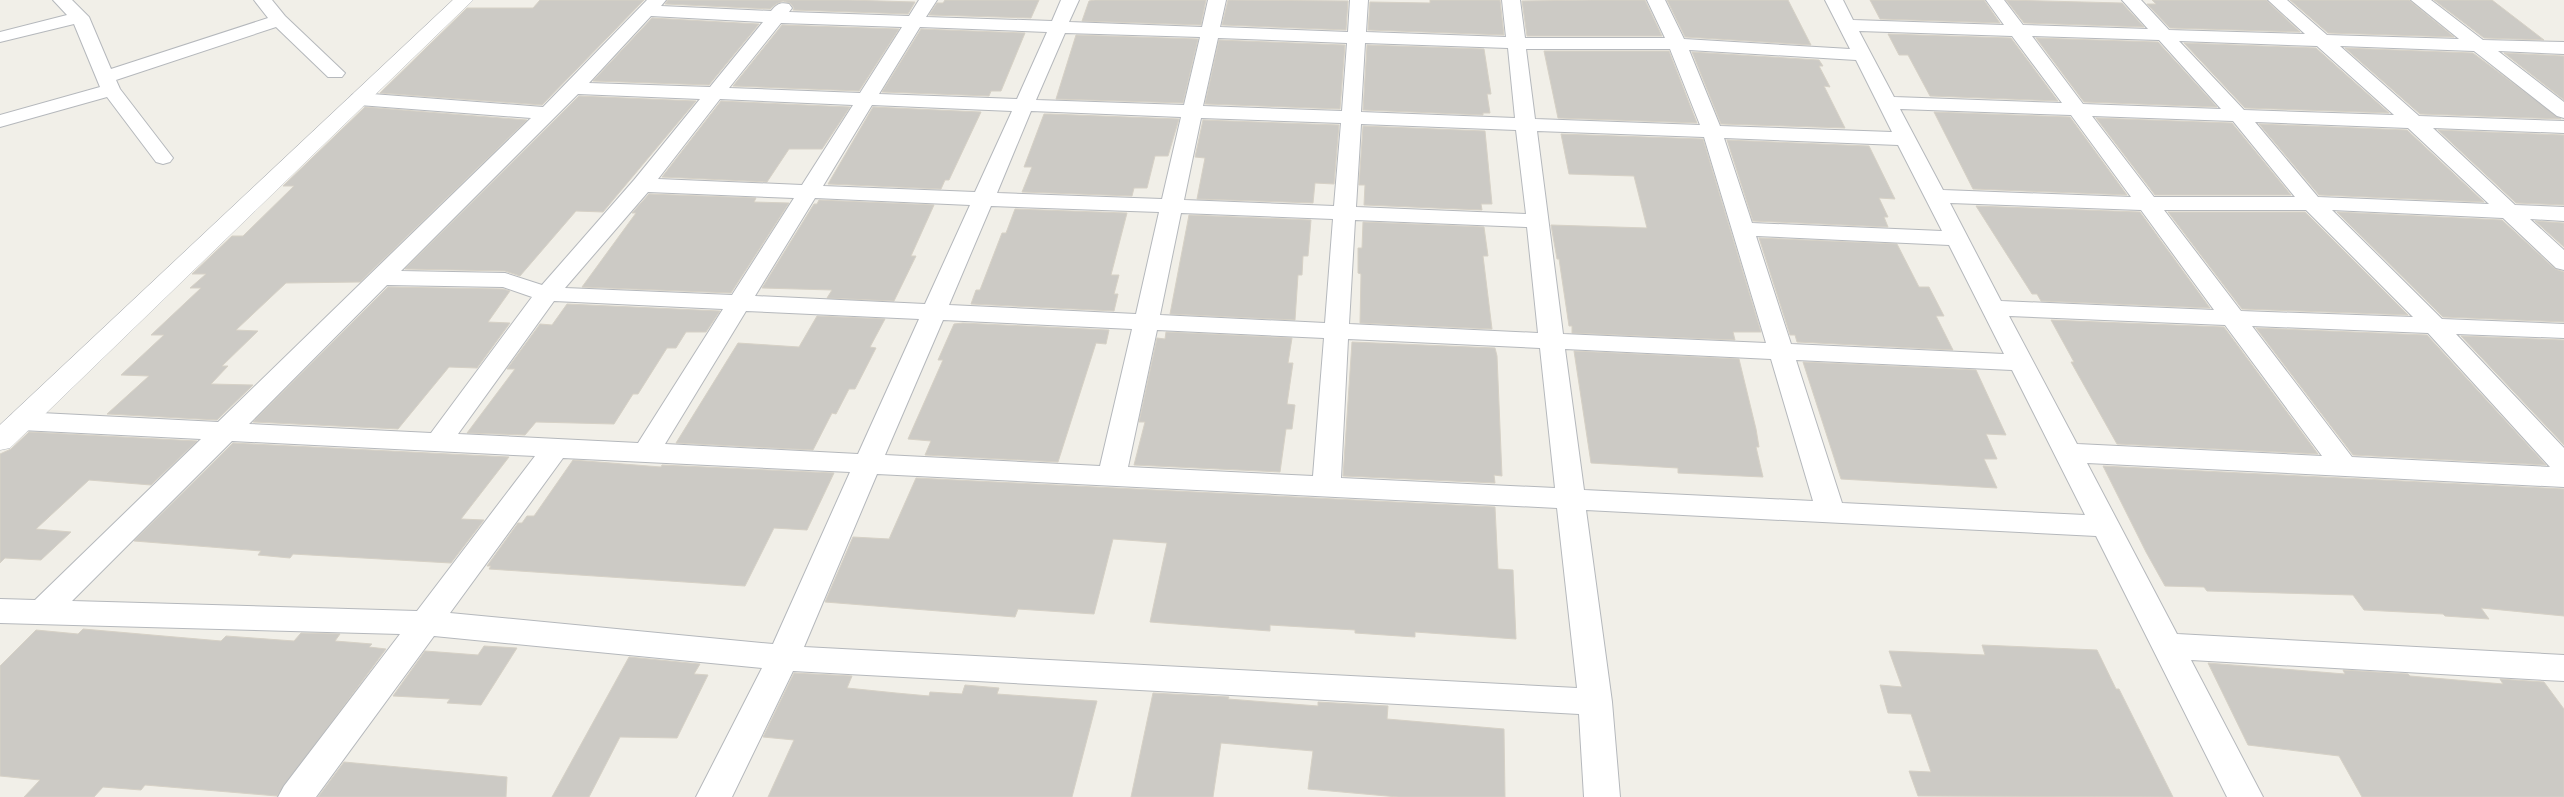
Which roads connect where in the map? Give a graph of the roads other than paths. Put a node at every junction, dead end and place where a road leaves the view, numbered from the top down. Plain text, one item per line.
1 (62, 0) edge
2 (263, 0) edge
3 (464, 0) edge
4 (789, 0) edge
5 (928, 0) edge
6 (1070, 0) edge
7 (1217, 0) edge
8 (1359, 0) edge
9 (1511, 0) edge
10 (1656, 0) edge
11 (1834, 0) edge
12 (1995, 0) edge
13 (2131, 0) edge
14 (2277, 0) edge
15 (2420, 0) edge
16 (652, 5) edge
17 (80, 17) junction
18 (776, 17) junction
19 (279, 20) junction
20 (915, 22) junction
21 (1847, 24) junction
22 (1059, 27) junction
23 (2018, 30) junction
24 (1210, 32) junction
25 (2164, 35) junction
26 (0, 37) edge
27 (1357, 37) junction
28 (2322, 40) junction
29 (1516, 43) junction
30 (1677, 44) junction
31 (2479, 46) junction
32 (2564, 48) edge
33 (1862, 55) junction
34 (335, 73) dead end
35 (108, 83) junction
36 (573, 88) junction
37 (715, 94) junction
38 (359, 99) junction
39 (866, 99) junction
40 (1887, 103) junction
41 (1024, 105) junction
42 (2077, 109) junction
43 (1192, 112) junction
44 (2564, 112) edge
45 (549, 113) junction
46 (2238, 115) junction
47 (1351, 118) junction
48 (0, 121) edge
49 (2414, 121) junction
50 (1526, 124) junction
51 (2564, 127) edge
52 (1712, 131) junction
53 (1905, 139) junction
54 (162, 158) dead end
55 (642, 185) junction
56 (809, 192) junction
57 (1935, 196) junction
58 (983, 199) junction
59 (2312, 203) junction
60 (2148, 204) junction
61 (1171, 206) junction
62 (2510, 212) junction
63 (1344, 214) junction
64 (2564, 214) edge
65 (1537, 221) junction
66 (1742, 229) junction
67 (1957, 239) junction
68 (2564, 263) edge
69 (382, 278) junction
70 (547, 294) junction
71 (740, 302) junction
72 (1993, 308) junction
73 (934, 311) junction
74 (2234, 318) junction
75 (1146, 321) junction
76 (2436, 327) junction
77 (1337, 330) junction
78 (2564, 331) edge
79 (1552, 341) junction
80 (1781, 352) junction
81 (2022, 364) junction
82 (21, 421) junction
83 (224, 431) junction
84 (0, 440) edge
85 (438, 442) junction
86 (556, 448) junction
87 (646, 452) junction
88 (2068, 453) junction
89 (868, 463) junction
90 (2564, 465) edge
91 (2344, 466) junction
92 (1112, 476) junction
93 (2564, 477) edge
94 (1326, 486) junction
95 (1570, 499) junction
96 (1831, 512) junction
97 (2105, 526) junction
98 (0, 610) edge
99 (42, 612) junction
100 (427, 623) junction
101 (2168, 646) junction
102 (783, 658) junction
103 (2564, 668) edge
104 (1595, 702) junction
105 (296, 797) edge
106 (714, 797) edge
107 (1602, 797) edge
108 (2245, 797) edge

1 - 17 street
2 - 19 street
3 - 38 street
4 - 18 street
5 - 20 street
6 - 22 street
7 - 24 street
8 - 27 street
9 - 29 street
10 - 30 street
11 - 21 street
12 - 23 street
13 - 25 street
14 - 28 street
15 - 31 street
16 - 18 street
16 - 36 street
17 - 26 street
17 - 35 street
18 - 20 street
18 - 37 street
19 - 34 street
19 - 35 street
20 - 22 street
20 - 39 street
21 - 23 street
21 - 33 street
22 - 24 street
22 - 41 street
23 - 25 street
23 - 42 street
24 - 27 street
24 - 43 street
25 - 28 street
25 - 46 street
27 - 29 street
27 - 47 street
28 - 31 street
28 - 49 street
29 - 30 street
29 - 50 street
30 - 33 street
30 - 52 street
31 - 32 street
31 - 44 street
33 - 40 street
35 - 48 street
35 - 54 street
36 - 37 street
36 - 45 street
37 - 39 street
37 - 55 street
38 - 45 street
38 - 82 street
39 - 41 street
39 - 56 street
40 - 42 street
40 - 53 street
41 - 43 street
41 - 58 street
42 - 46 street
42 - 60 street
43 - 47 street
43 - 61 street
45 - 69 street
46 - 49 street
46 - 59 street
47 - 50 street
47 - 63 street
49 - 51 street
49 - 62 street
50 - 52 street
50 - 65 street
52 - 53 street
52 - 66 street
53 - 57 street
55 - 56 street
55 - 70 street
56 - 58 street
56 - 71 street
57 - 60 street
57 - 67 street
58 - 61 street
58 - 73 street
59 - 60 street
59 - 62 street
59 - 76 street
60 - 74 street
61 - 63 street
61 - 75 street
62 - 64 street
62 - 68 street
63 - 65 street
63 - 77 street
65 - 79 street
66 - 67 street
66 - 80 street
67 - 72 street
69 - 70 street
69 - 83 street
70 - 71 street
70 - 85 street
71 - 73 street
71 - 87 street
72 - 74 street
72 - 81 street
73 - 75 street
73 - 89 street
74 - 76 street
74 - 91 street
75 - 77 street
75 - 92 street
76 - 78 street
76 - 90 street
77 - 79 street
77 - 94 street
79 - 80 street
79 - 95 street
80 - 81 street
80 - 96 street
81 - 88 street
82 - 83 street
82 - 84 street
83 - 85 street
83 - 99 street
85 - 86 street
86 - 87 street
86 - 100 street
87 - 89 street
88 - 91 street
88 - 97 street
89 - 92 street
89 - 102 street
91 - 93 street
92 - 94 street
94 - 95 street
95 - 96 street
95 - 104 street
96 - 97 street
97 - 101 street
98 - 99 street
99 - 100 street
100 - 102 street
100 - 105 street
101 - 103 street
101 - 108 street
102 - 104 street
102 - 106 street
104 - 107 street

